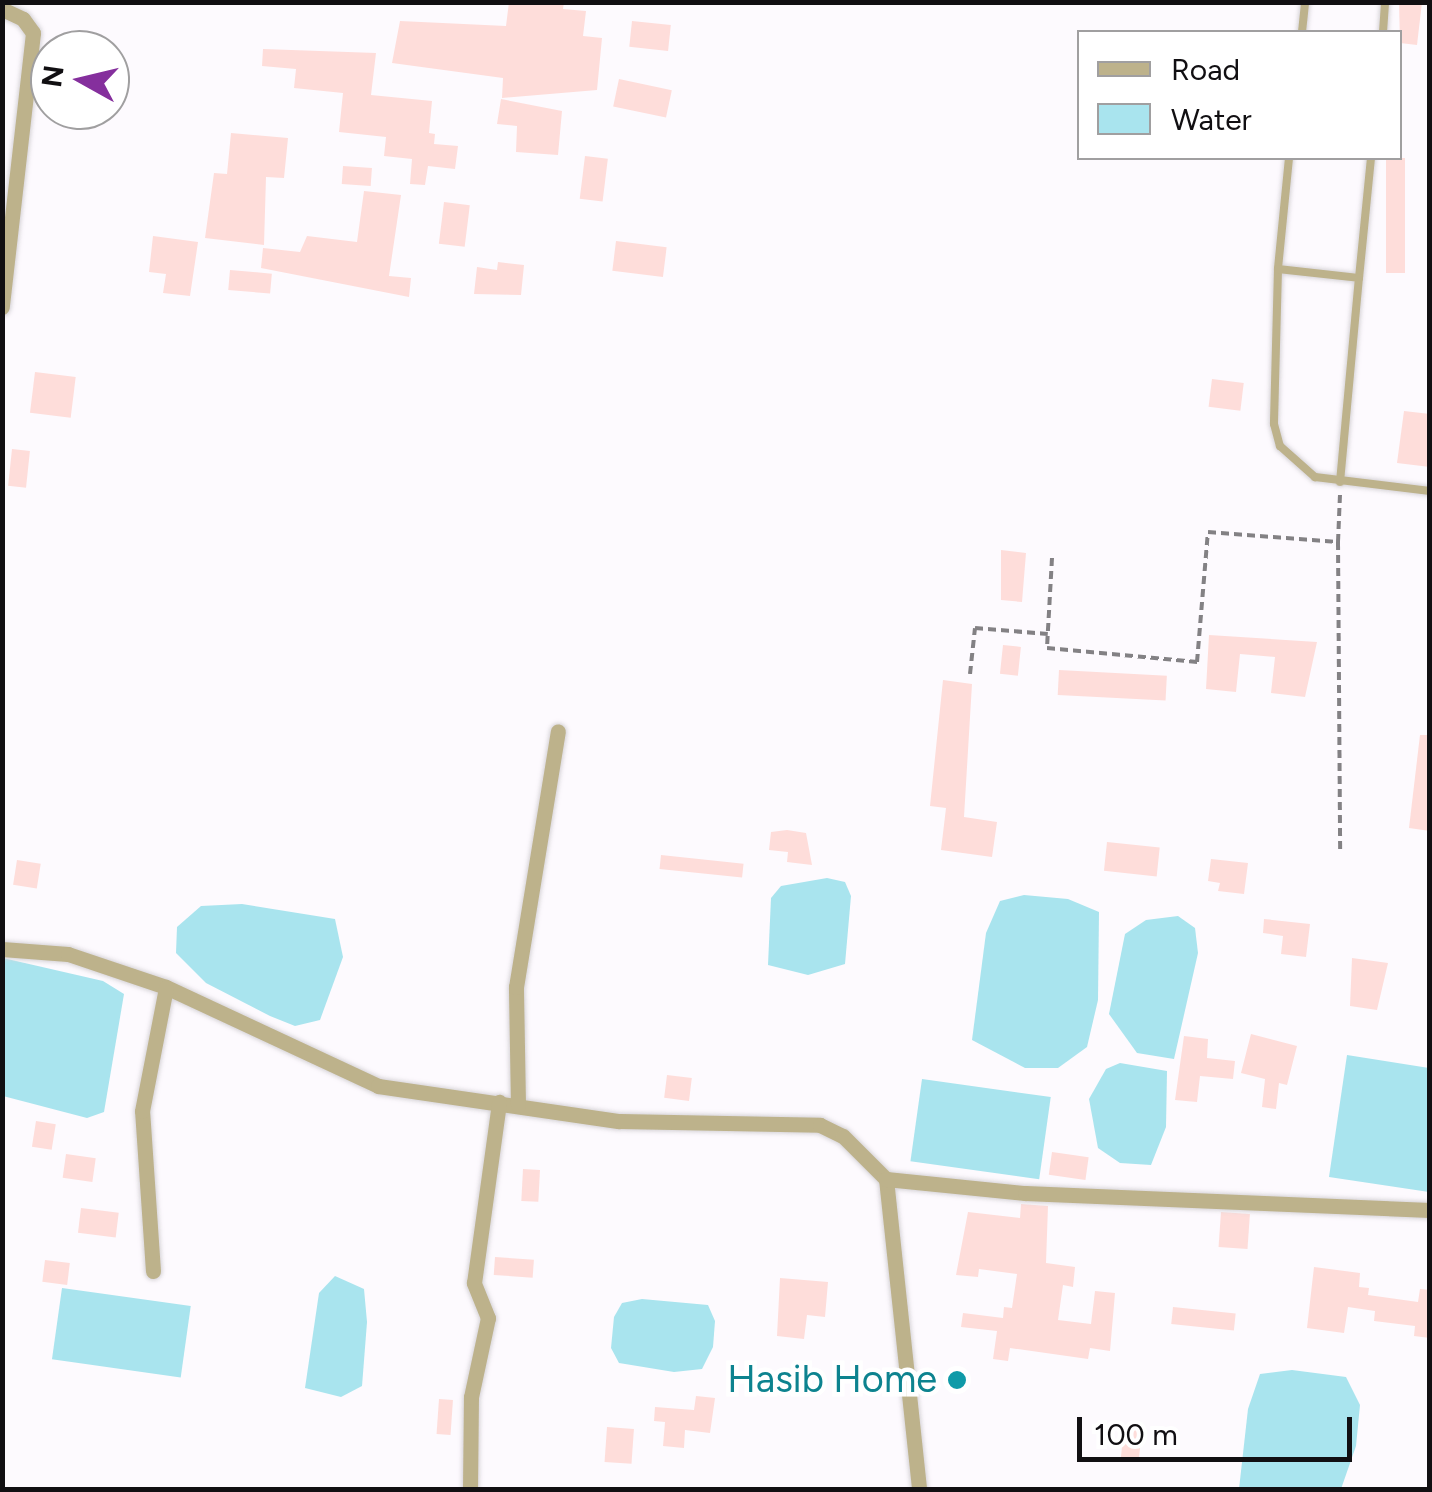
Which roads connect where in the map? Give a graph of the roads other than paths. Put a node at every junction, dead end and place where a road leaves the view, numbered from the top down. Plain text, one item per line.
1 (1305, 2) edge
2 (1386, 2) edge
3 (2, 9) edge
4 (1302, 30) edge
5 (1382, 30) edge
6 (1289, 160) edge
7 (1371, 160) edge
8 (1278, 269) junction
9 (1359, 278) junction
10 (2, 308) edge
11 (1340, 482) junction
12 (1430, 491) edge
13 (558, 731) dead end
14 (2, 948) edge
15 (166, 988) junction
16 (499, 1102) junction
17 (518, 1105) junction
18 (886, 1179) junction
19 (1430, 1210) edge
20 (152, 1272) dead end
21 (470, 1490) edge
22 (920, 1490) edge

1 - 4 lane
2 - 5 lane
3 - 10 street
6 - 8 lane
7 - 9 lane
8 - 9 lane
8 - 11 lane
9 - 11 lane
11 - 12 lane
13 - 17 street
14 - 15 street
15 - 16 street
15 - 20 street
16 - 17 street
16 - 21 street
17 - 18 street
18 - 19 street
18 - 22 street

